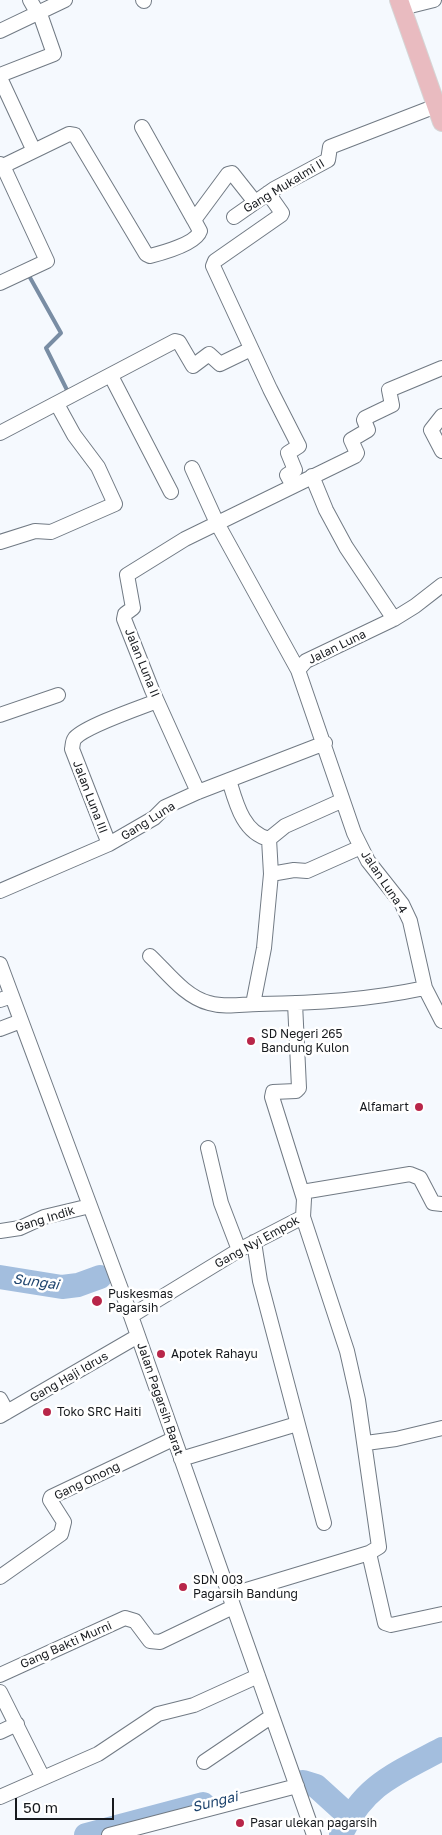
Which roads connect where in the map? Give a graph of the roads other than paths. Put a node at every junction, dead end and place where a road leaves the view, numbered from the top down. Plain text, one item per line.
1 (30, 0) edge
2 (65, 0) edge
3 (434, 0) edge
4 (400, 4) edge
5 (39, 14) junction
6 (0, 31) edge
7 (0, 76) edge
8 (439, 114) edge
9 (142, 128) dead end
10 (34, 151) junction
11 (2, 165) edge
12 (268, 193) junction
13 (254, 202) junction
14 (234, 217) dead end
15 (194, 220) junction
16 (0, 283) edge
17 (251, 349) junction
18 (442, 368) edge
19 (111, 376) junction
20 (57, 404) junction
21 (442, 416) edge
22 (0, 433) edge
23 (442, 451) edge
24 (192, 468) dead end
25 (312, 476) junction
26 (293, 486) junction
27 (171, 492) dead end
28 (218, 522) junction
29 (0, 542) edge
30 (442, 584) edge
31 (394, 620) junction
32 (298, 670) junction
33 (58, 695) dead end
34 (157, 701) junction
35 (0, 715) edge
36 (325, 743) junction
37 (229, 780) junction
38 (198, 792) junction
39 (342, 801) junction
40 (269, 839) junction
41 (109, 844) junction
42 (361, 847) junction
43 (271, 874) junction
44 (0, 890) edge
45 (150, 956) dead end
46 (0, 964) edge
47 (426, 988) junction
48 (6, 998) edge
49 (254, 1004) junction
50 (295, 1004) junction
51 (21, 1021) junction
52 (442, 1021) edge
53 (0, 1029) edge
54 (208, 1148) dead end
55 (302, 1192) junction
56 (442, 1204) edge
57 (90, 1206) junction
58 (303, 1217) junction
59 (0, 1231) edge
60 (254, 1242) junction
61 (239, 1250) junction
62 (131, 1316) junction
63 (138, 1336) junction
64 (0, 1399) edge
65 (4, 1414) edge
66 (297, 1424) junction
67 (442, 1428) edge
68 (174, 1439) junction
69 (366, 1443) junction
70 (181, 1460) junction
71 (324, 1523) dead end
72 (369, 1553) junction
73 (0, 1577) edge
74 (231, 1601) junction
75 (442, 1614) edge
76 (1, 1673) edge
77 (258, 1676) junction
78 (0, 1692) edge
79 (272, 1716) junction
80 (17, 1724) junction
81 (0, 1732) edge
82 (204, 1762) dead end
83 (43, 1778) junction
84 (297, 1786) junction
85 (0, 1797) edge
86 (109, 1835) edge
87 (314, 1835) edge

1 - 5 street
2 - 5 street
3 - 4 street
4 - 8 main road
5 - 6 street
5 - 7 street
7 - 10 street
8 - 12 street, Gang Mukalmi II
9 - 15 street
10 - 11 street
10 - 15 street
11 - 16 street
12 - 13 street, Gang Mukalmi II
12 - 17 street
13 - 14 street, Gang Mukalmi II
13 - 15 street
17 - 19 street
17 - 26 street
18 - 25 street
19 - 20 street
19 - 27 street
20 - 22 street
20 - 29 street
21 - 23 street
24 - 28 street
25 - 26 street
25 - 31 street
26 - 28 street
28 - 32 street
28 - 34 street, Jalan Luna II
30 - 31 street, Jalan Luna
31 - 32 street, Jalan Luna
32 - 36 street, Jalan Luna
33 - 35 street
34 - 38 street, Jalan Luna II
34 - 41 street, Jalan Luna III
36 - 37 street, Gang Luna
36 - 39 street, Jalan Luna 4
37 - 38 street, Gang Luna
37 - 40 street
38 - 41 street, Gang Luna
39 - 40 street
39 - 42 street, Jalan Luna 4
40 - 43 street
41 - 44 street, Gang Luna
42 - 43 street
42 - 47 street, Jalan Luna 4
43 - 49 street
45 - 49 street
46 - 48 street, Jalan Pagarsih Barat
47 - 50 street
47 - 52 street, Jalan Luna 4
48 - 51 street, Jalan Pagarsih Barat
49 - 50 street
50 - 55 street, Gang Nyi Empok
51 - 53 street
51 - 57 street, Jalan Pagarsih Barat
54 - 61 street
55 - 56 street
55 - 58 street, Gang Nyi Empok
57 - 59 street, Gang Indik
57 - 62 street, Jalan Pagarsih Barat
58 - 60 street, Gang Nyi Empok
58 - 69 street
60 - 61 street, Gang Nyi Empok
60 - 66 street
61 - 62 street, Gang Nyi Empok
62 - 63 street, Jalan Pagarsih Barat
63 - 65 street, Gang Haji Idrus
63 - 68 street, Jalan Pagarsih Barat
64 - 65 street
66 - 70 street
66 - 71 street
67 - 69 street
68 - 70 street, Jalan Pagarsih Barat
68 - 73 street, Gang Onong
69 - 72 street
70 - 74 street, Jalan Pagarsih Barat
72 - 74 street, Gang Bakti Murni
72 - 75 street
74 - 76 street, Gang Bakti Murni
74 - 77 street, Jalan Pagarsih Barat
77 - 79 street, Jalan Pagarsih Barat
77 - 83 street
78 - 80 street
79 - 82 street
79 - 84 street, Jalan Pagarsih Barat
80 - 81 street
80 - 83 street
83 - 85 street
84 - 86 street
84 - 87 street, Jalan Pagarsih Barat

